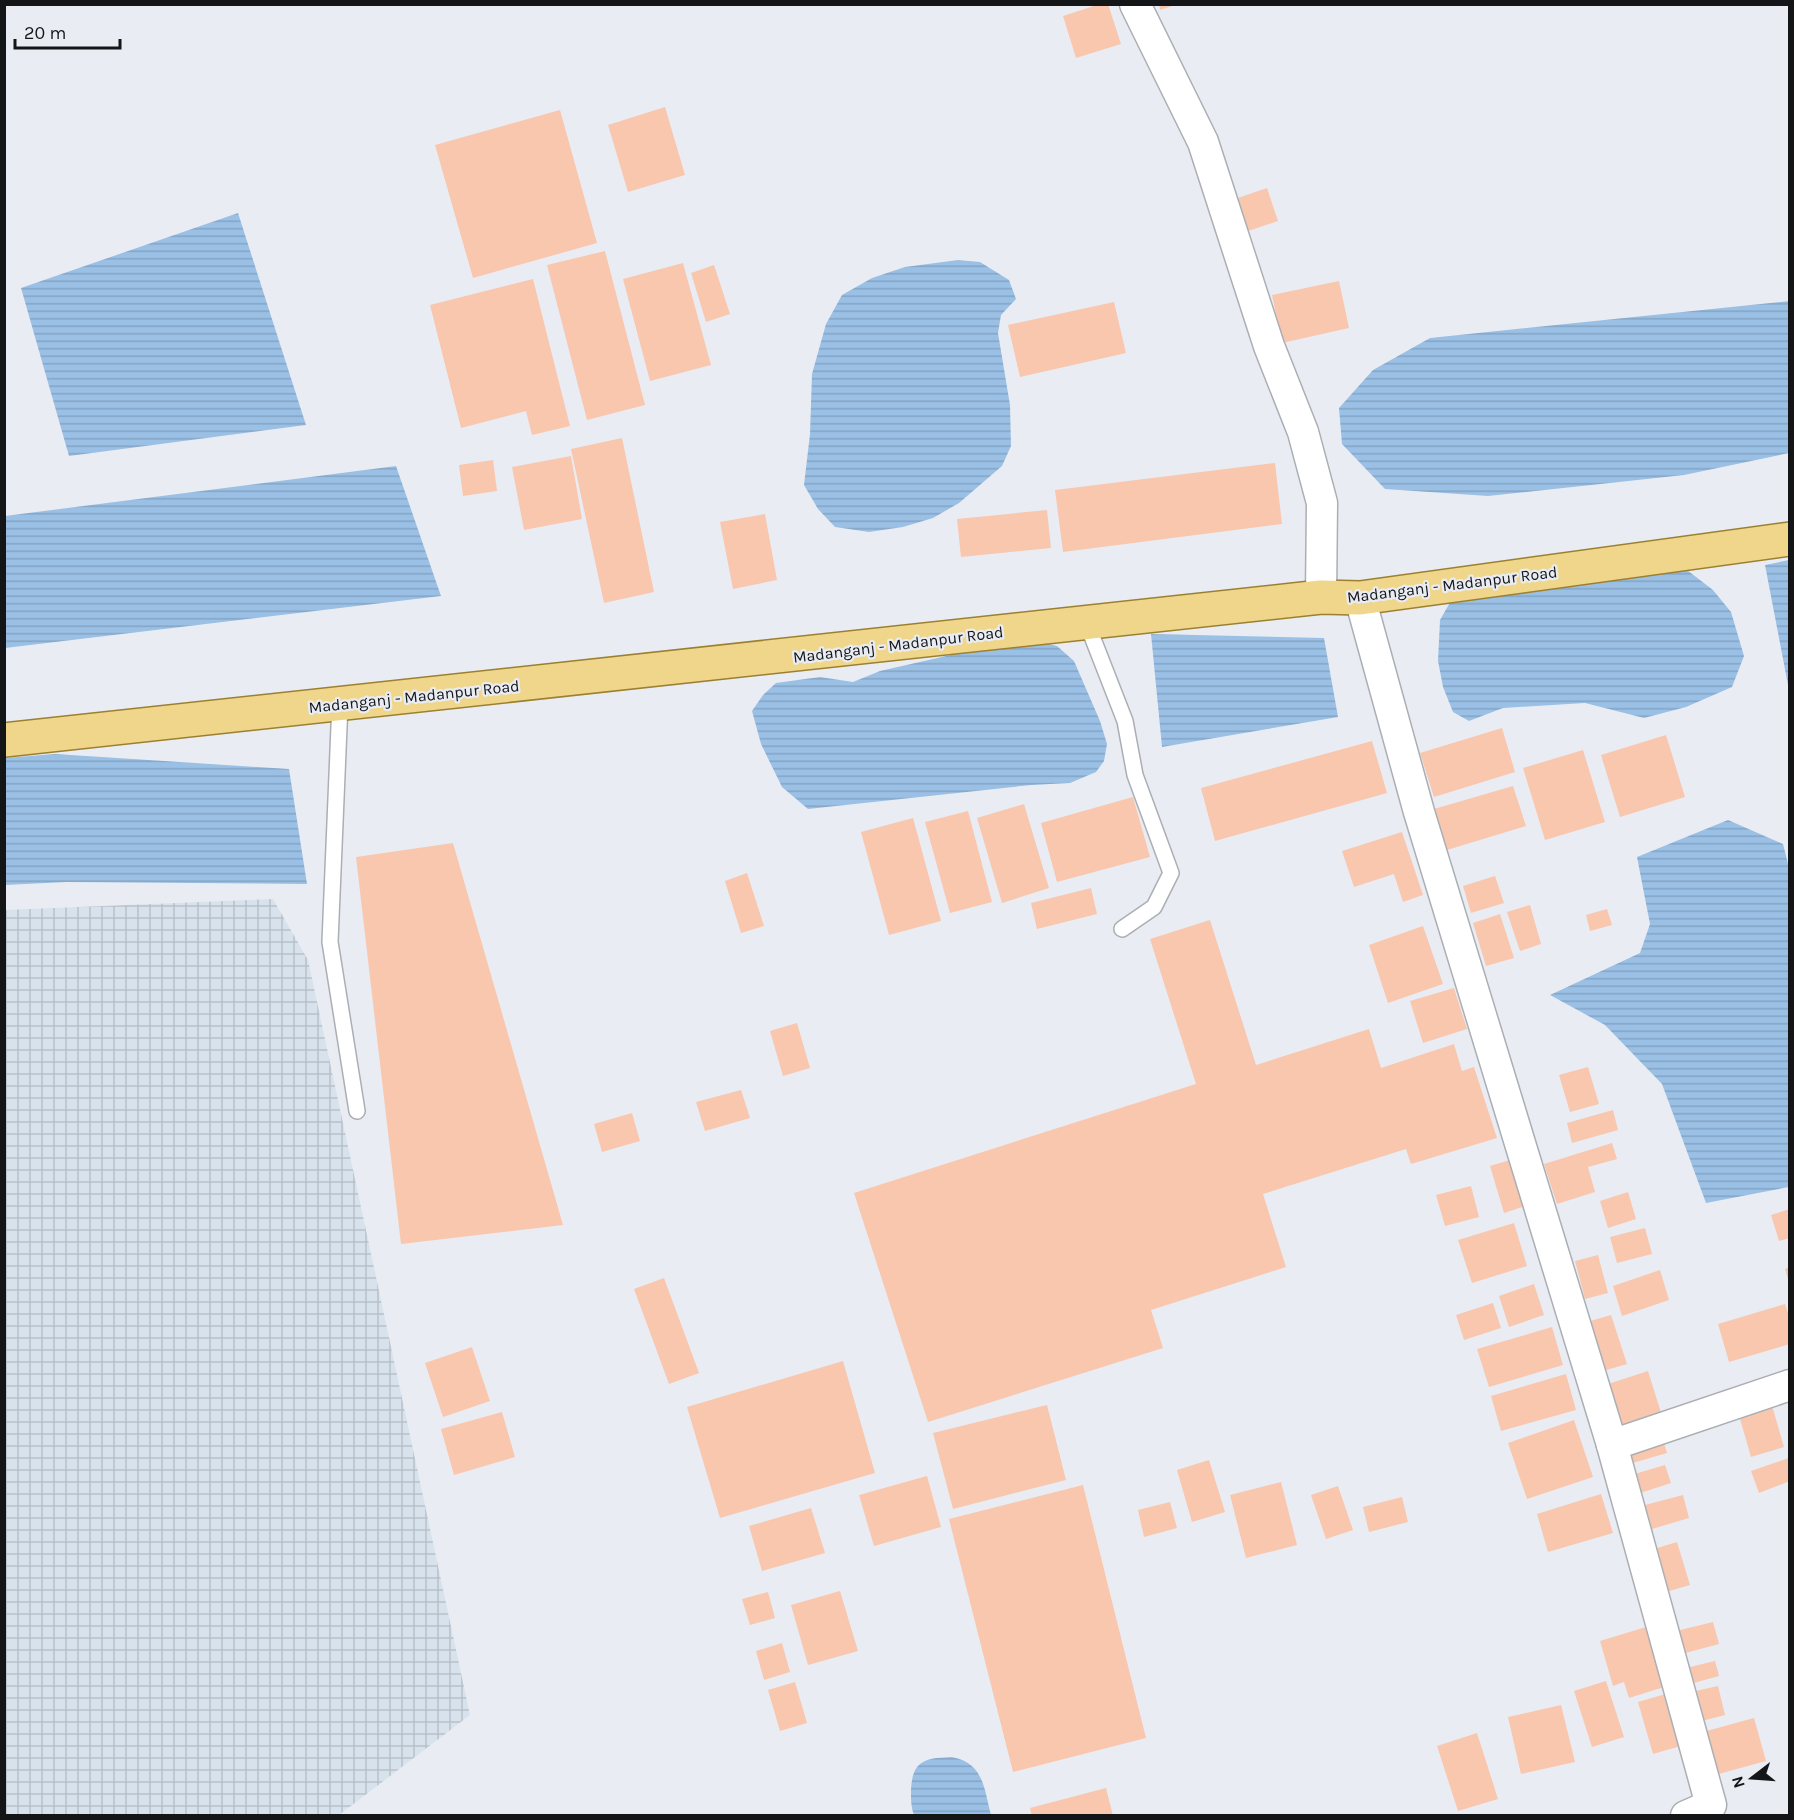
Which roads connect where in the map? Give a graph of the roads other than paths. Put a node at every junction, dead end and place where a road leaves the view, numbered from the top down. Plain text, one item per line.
1 (1135, 4) edge
2 (1790, 539) edge
3 (1321, 597) junction
4 (1360, 598) junction
5 (1086, 621) junction
6 (340, 703) junction
7 (4, 740) edge
8 (1122, 929) dead end
9 (357, 1111) dead end
10 (1790, 1385) edge
11 (1612, 1445) junction
12 (1705, 1812) edge

1 - 3 street
2 - 4 main road, Madanganj - Madanpur Road
3 - 4 main road, Madanganj - Madanpur Road
3 - 5 main road, Madanganj - Madanpur Road
4 - 11 street
5 - 6 main road, Madanganj - Madanpur Road
5 - 8 lane
6 - 7 main road, Madanganj - Madanpur Road
6 - 9 lane
10 - 11 street
11 - 12 street

